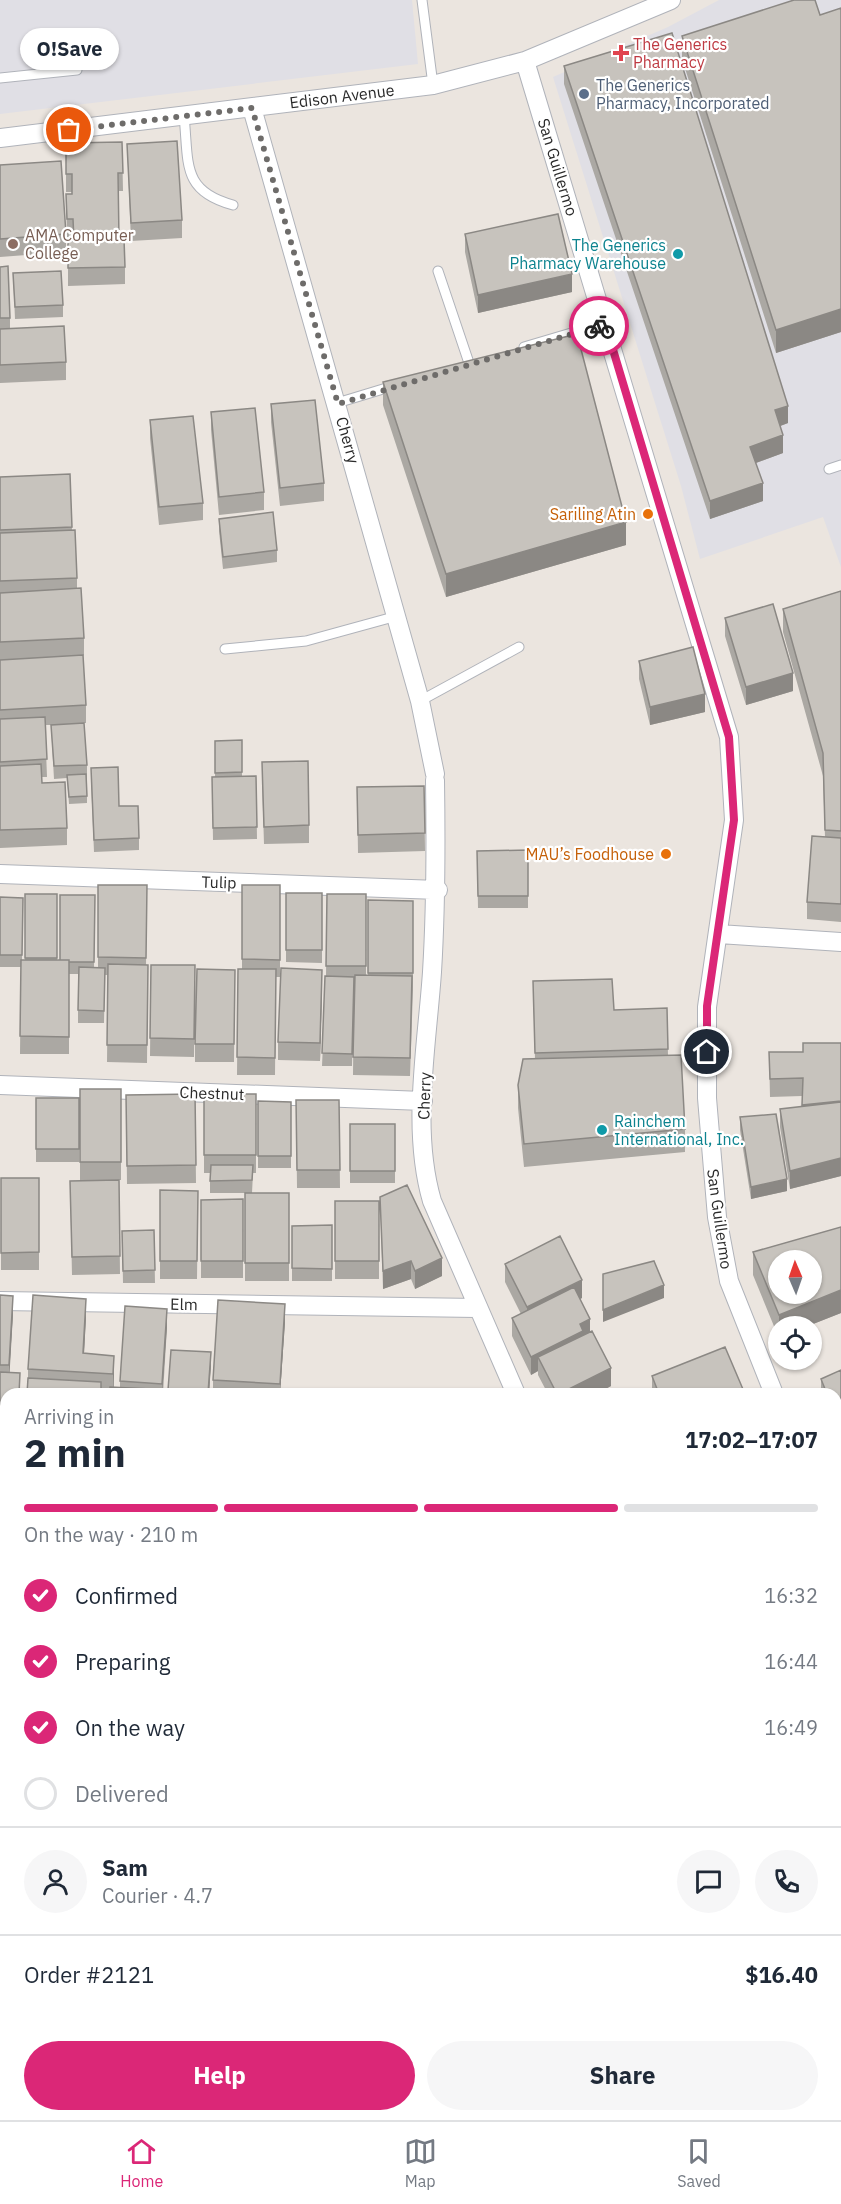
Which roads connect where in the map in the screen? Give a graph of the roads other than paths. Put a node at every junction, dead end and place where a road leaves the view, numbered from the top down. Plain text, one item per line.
1 (422, 0) edge
2 (671, 0) edge
3 (525, 61) junction
4 (77, 70) dead end
5 (0, 78) edge
6 (433, 85) junction
7 (252, 108) junction
8 (184, 117) junction
9 (0, 138) edge
10 (233, 205) dead end
11 (438, 271) dead end
12 (605, 323) junction
13 (513, 350) edge
14 (480, 360) edge
15 (469, 363) junction
16 (458, 366) edge
17 (401, 384) edge
18 (338, 404) junction
19 (841, 465) edge
20 (829, 469) dead end
21 (397, 616) junction
22 (519, 647) dead end
23 (225, 649) dead end
24 (420, 702) junction
25 (0, 874) edge
26 (438, 890) junction
27 (719, 934) junction
28 (841, 942) edge
29 (0, 1085) edge
30 (423, 1101) junction
31 (0, 1301) edge
32 (477, 1308) junction
33 (513, 1388) edge
34 (772, 1388) edge

1 - 6 lane
2 - 3 street, Edison Avenue
3 - 6 street, Edison Avenue
3 - 12 street, San Guillermo
4 - 5 lane
6 - 7 street, Edison Avenue
7 - 8 street, Edison Avenue
7 - 18 street, Cherry
8 - 9 street, Edison Avenue
8 - 10 lane
11 - 15 lane
12 - 13 lane
12 - 27 street, San Guillermo
14 - 15 lane
15 - 16 lane
17 - 18 lane
18 - 21 street, Cherry
19 - 20 lane
21 - 23 lane
21 - 24 street, Cherry
22 - 24 lane
24 - 26 street, Cherry
25 - 26 street, Tulip
26 - 30 street, Cherry
27 - 28 street
27 - 34 street, San Guillermo
29 - 30 street, Chestnut
30 - 32 street, Cherry
31 - 32 street, Elm
32 - 33 street, Cherry

